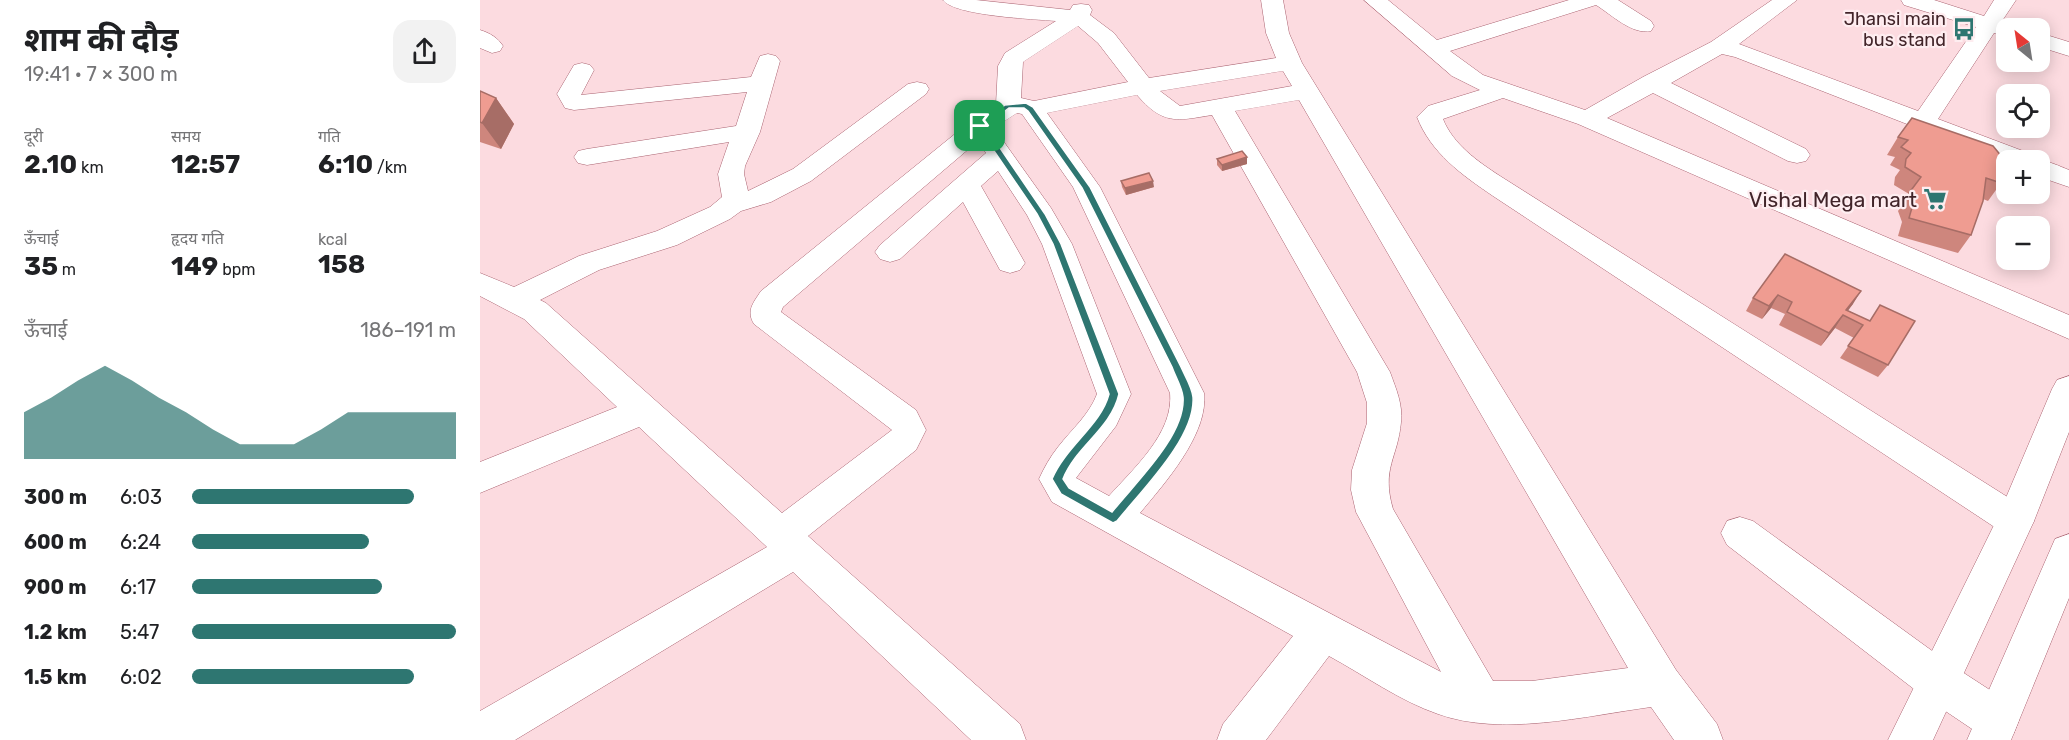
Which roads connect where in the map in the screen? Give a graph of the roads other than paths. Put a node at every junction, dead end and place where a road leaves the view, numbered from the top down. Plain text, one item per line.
1 (954, 0) edge
2 (1272, 0) edge
3 (1375, 0) edge
4 (1591, 0) edge
5 (1603, 0) edge
6 (1786, 0) edge
7 (1912, 0) edge
8 (2005, 0) edge
9 (1082, 9) edge
10 (2000, 18) edge
11 (1643, 26) dead end
12 (1996, 26) edge
13 (1996, 30) edge
14 (2050, 43) edge
15 (1719, 47) junction
16 (1433, 49) junction
17 (2069, 49) edge
18 (1290, 63) junction
19 (582, 70) dead end
20 (1651, 82) junction
21 (1144, 86) junction
22 (917, 89) dead end
23 (1504, 90) junction
24 (1307, 91) junction
25 (1220, 107) junction
26 (1587, 119) junction
27 (1924, 121) junction
28 (1005, 124) junction
29 (747, 132) junction
30 (1997, 150) edge
31 (1797, 155) dead end
32 (587, 157) dead end
33 (2050, 172) edge
34 (2069, 179) edge
35 (966, 184) junction
36 (731, 205) junction
37 (890, 252) dead end
38 (1010, 263) dead end
39 (493, 294) edge
40 (2069, 328) edge
41 (2069, 389) edge
42 (644, 410) junction
43 (480, 478) edge
44 (1113, 518) junction
45 (2015, 521) junction
46 (1740, 533) dead end
47 (789, 543) junction
48 (2069, 550) edge
49 (1323, 630) junction
50 (1938, 681) junction
51 (1661, 685) junction
52 (1481, 702) junction
53 (1993, 730) edge
54 (480, 736) edge
55 (1004, 740) edge
56 (1239, 740) edge
57 (1701, 740) edge
58 (1910, 740) edge

1 - 9 street
2 - 18 street
3 - 16 street
4 - 16 street
5 - 11 street
6 - 15 street
7 - 12 street
8 - 10 street
9 - 21 street
9 - 28 street
13 - 27 street
14 - 17 street
15 - 20 street
15 - 27 street
16 - 23 street
18 - 21 street
18 - 24 street
19 - 29 street
20 - 26 street
20 - 31 street
21 - 25 street
21 - 28 street
22 - 36 street
23 - 26 street
23 - 45 street
24 - 25 street
24 - 51 street
25 - 52 street
26 - 40 street
27 - 30 street
28 - 35 street
28 - 44 street
28 - 44 street
28 - 47 street
29 - 32 street
29 - 36 street
33 - 34 street
35 - 37 street
35 - 38 street
36 - 39 street
39 - 42 street
41 - 45 street
42 - 43 street
42 - 47 street
44 - 49 street
45 - 50 street
46 - 50 street
47 - 54 street
47 - 55 street
48 - 53 street
49 - 52 street
49 - 56 street
50 - 53 street
50 - 58 street
51 - 52 street
51 - 57 street

